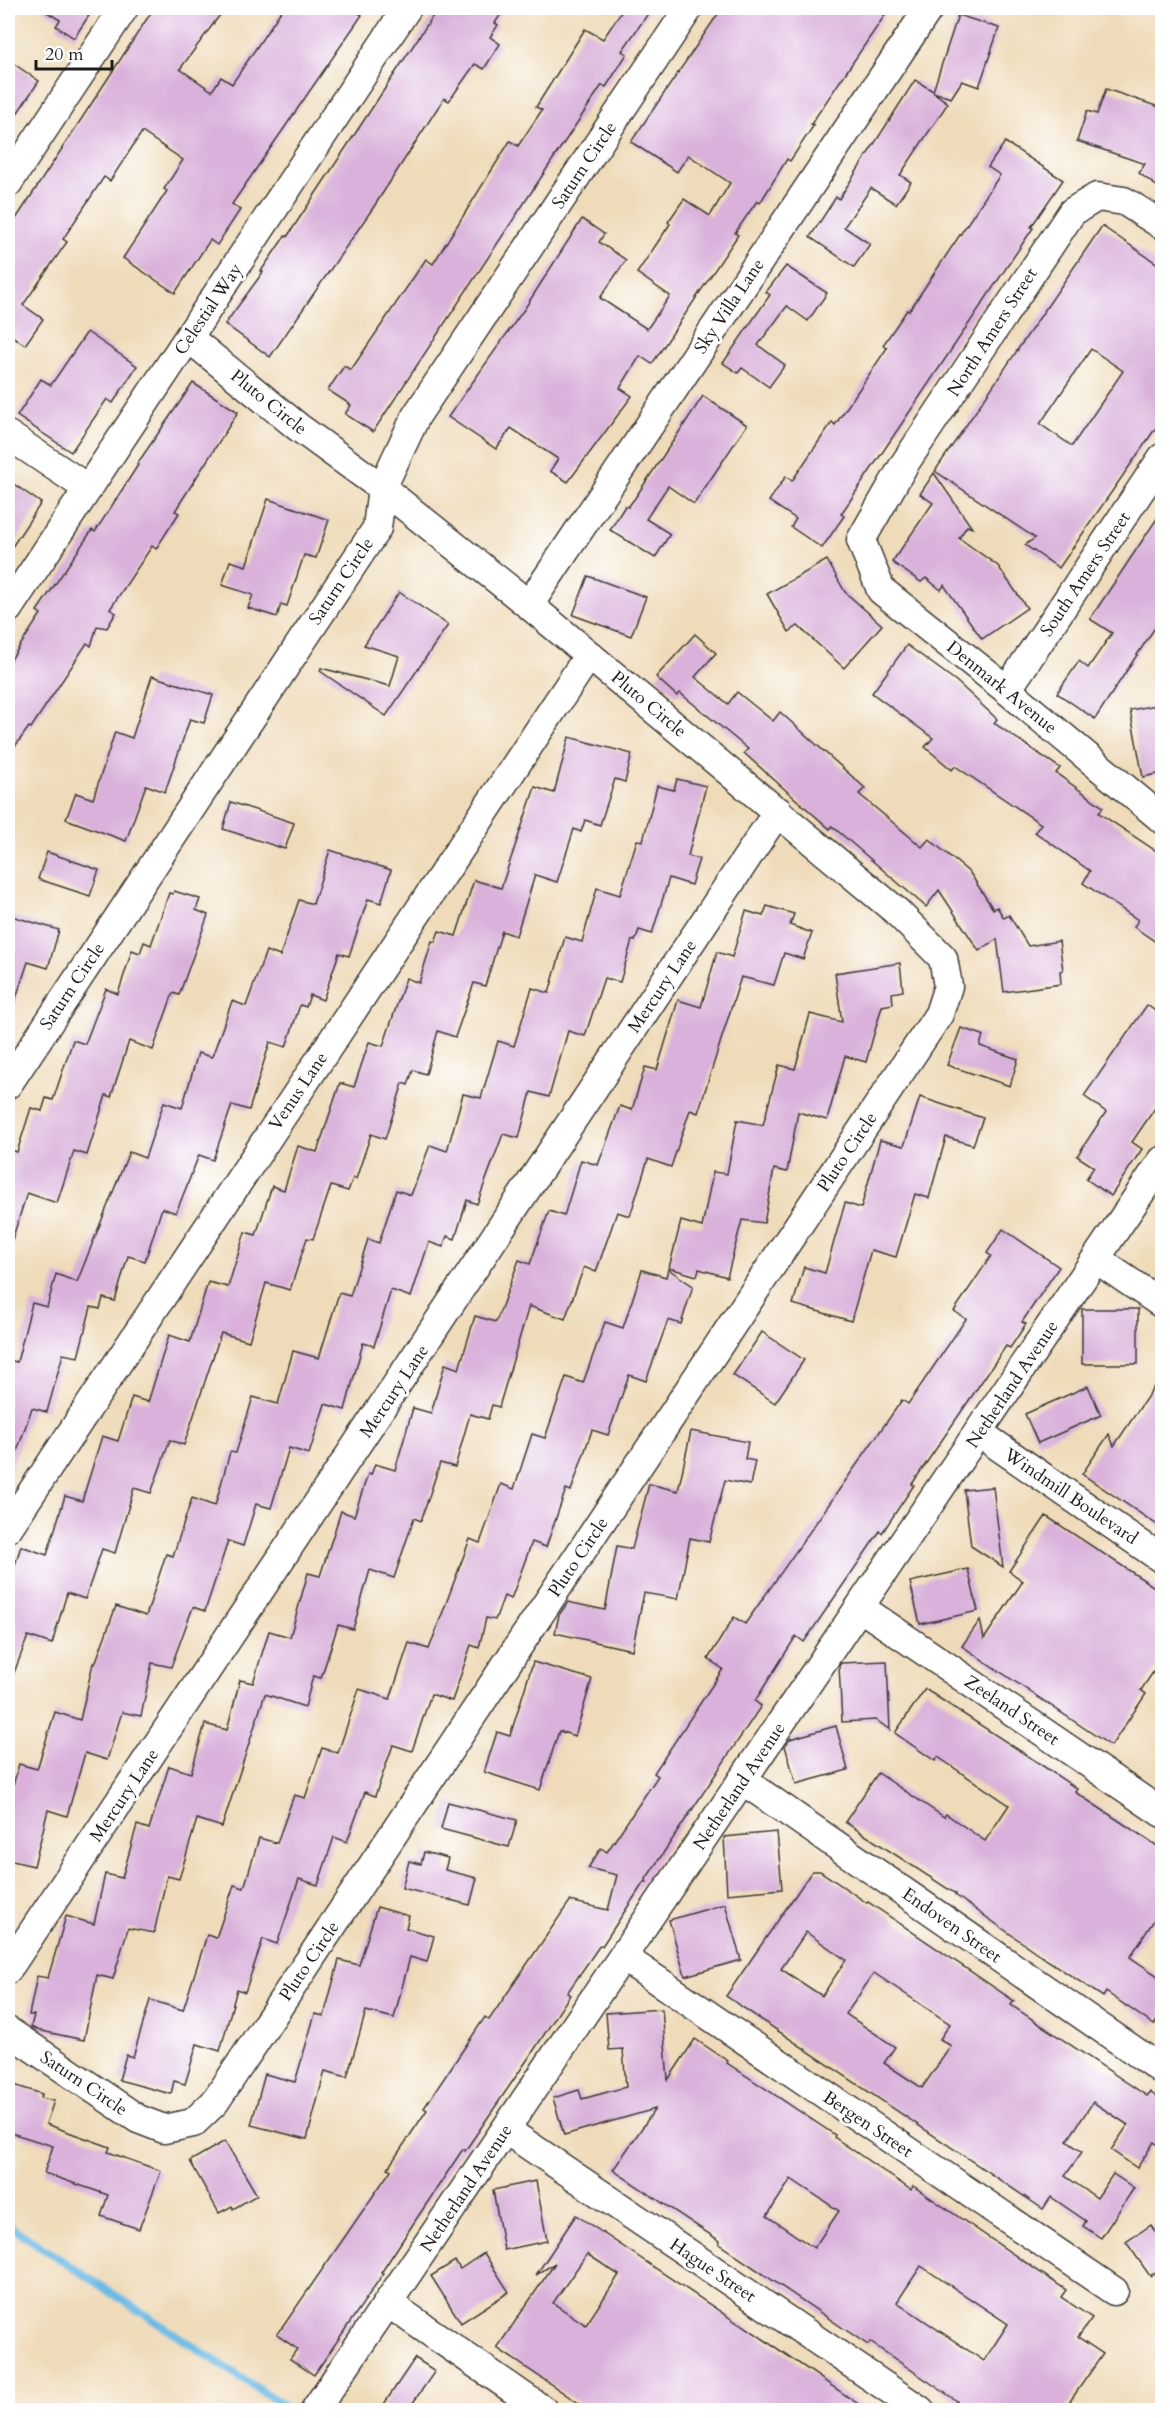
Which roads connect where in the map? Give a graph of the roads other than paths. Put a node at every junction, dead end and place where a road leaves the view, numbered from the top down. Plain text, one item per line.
1 (124, 8) edge
2 (408, 8) edge
3 (689, 8) edge
4 (929, 8) edge
5 (8, 183) edge
6 (1162, 225) edge
7 (189, 338) junction
8 (8, 435) edge
9 (1162, 458) edge
10 (87, 488) junction
11 (381, 488) junction
12 (861, 540) joint
13 (529, 605) junction
14 (8, 609) edge
15 (589, 654) junction
16 (1007, 690) junction
17 (778, 811) junction
18 (1162, 819) edge
19 (8, 1084) edge
20 (1162, 1161) edge
21 (1096, 1259) junction
22 (1162, 1304) edge
23 (979, 1433) junction
24 (8, 1528) edge
25 (1162, 1559) edge
26 (861, 1608) junction
27 (742, 1780) junction
28 (1162, 1814) edge
29 (623, 1957) junction
30 (8, 1969) edge
31 (8, 2031) edge
32 (1162, 2070) edge
33 (164, 2128) joint
34 (506, 2130) junction
35 (1114, 2291) dead end
36 (388, 2304) junction
37 (315, 2410) edge
38 (543, 2410) edge
39 (920, 2410) edge

1 - 5 street
2 - 7 street, Celestial Way
3 - 11 street, Saturn Circle
4 - 13 street, Sky Villa Lane
6 - 12 street, North Amers Street
7 - 10 street, Celestial Way
7 - 11 street, Pluto Circle
8 - 10 street
9 - 16 street, South Amers Street
10 - 14 street, Celestial Way
11 - 13 street, Pluto Circle
11 - 19 street, Saturn Circle
12 - 16 street, Denmark Avenue
13 - 15 street, Pluto Circle
15 - 17 street, Pluto Circle
15 - 24 street, Venus Lane
16 - 18 street, Denmark Avenue
17 - 30 street, Mercury Lane
17 - 33 street, Pluto Circle
20 - 21 street, Netherland Avenue
21 - 22 street
21 - 23 street, Netherland Avenue
23 - 25 street, Windmill Boulevard
23 - 26 street, Netherland Avenue
26 - 27 street, Netherland Avenue
26 - 28 street, Zeeland Street
27 - 29 street, Netherland Avenue
27 - 32 street, Endoven Street
29 - 34 street, Netherland Avenue
29 - 35 street, Bergen Street
31 - 33 street, Saturn Circle
34 - 36 street, Netherland Avenue
34 - 39 street, Hague Street
36 - 37 street, Netherland Avenue
36 - 38 street

